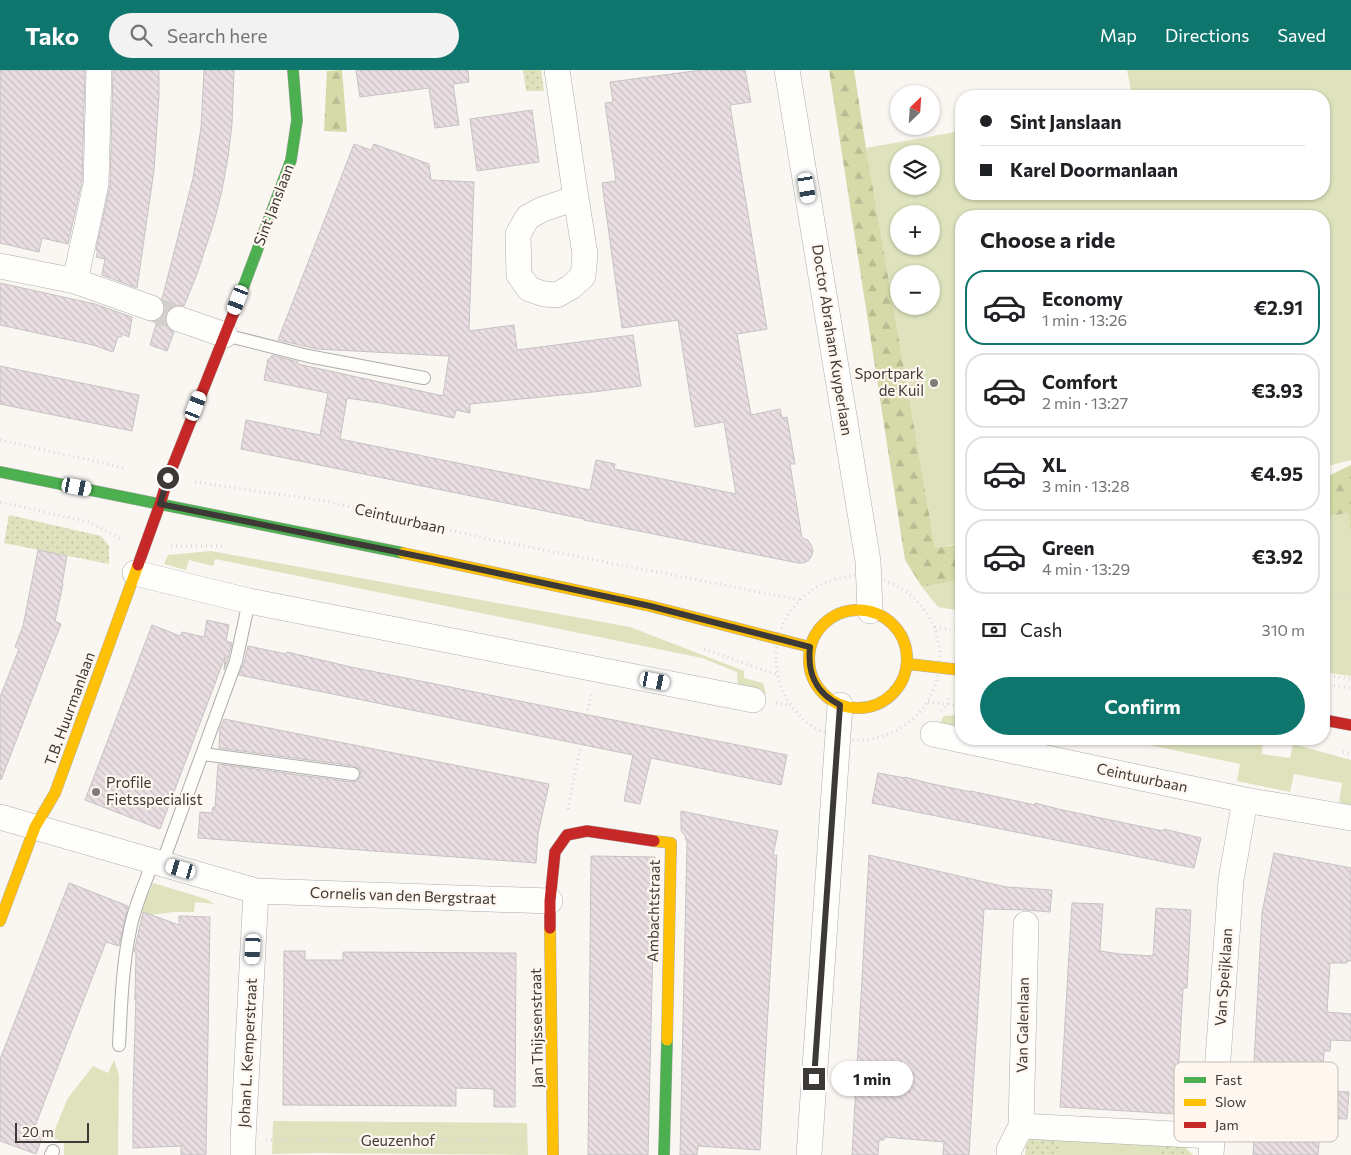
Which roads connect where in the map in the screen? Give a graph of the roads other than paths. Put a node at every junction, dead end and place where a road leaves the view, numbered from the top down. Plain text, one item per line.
1 (99, 70) edge
2 (293, 70) edge
3 (557, 70) edge
4 (787, 70) edge
5 (576, 198) dead end
6 (0, 266) edge
7 (75, 281) junction
8 (151, 308) tunnel mouth
9 (179, 319) tunnel mouth
10 (225, 335) junction
11 (424, 378) dead end
12 (0, 472) edge
13 (160, 504) junction
14 (135, 573) junction
15 (249, 601) junction
16 (870, 611) junction
17 (810, 647) junction
18 (908, 664) junction
19 (955, 669) edge
20 (753, 700) dead end
21 (840, 705) junction
22 (1330, 721) edge
23 (1351, 724) edge
24 (933, 734) dead end
25 (955, 739) edge
26 (985, 745) edge
27 (203, 754) junction
28 (353, 774) dead end
29 (1245, 800) junction
30 (0, 817) edge
31 (1351, 818) edge
32 (35, 827) junction
33 (158, 863) junction
34 (256, 891) junction
35 (550, 901) junction
36 (0, 921) edge
37 (1026, 924) dead end
38 (119, 1045) dead end
39 (1217, 1062) edge
40 (1021, 1126) junction
41 (1211, 1146) edge
42 (243, 1148) edge
43 (554, 1155) edge
44 (664, 1155) edge
45 (809, 1155) edge
46 (1009, 1155) edge

1 - 7 street
2 - 10 street, Sint Janslaan
3 - 5 street
4 - 16 street, Doctor Abraham Kuyperlaan
6 - 7 street
7 - 8 street
9 - 10 street
10 - 11 lane
10 - 13 street, Sint Janslaan
12 - 13 street
13 - 14 street, T.B. Huurmanlaan
13 - 17 street
14 - 15 street
14 - 32 street, T.B. Huurmanlaan
15 - 20 street
15 - 27 lane
16 - 17 street
16 - 18 street
17 - 21 street
18 - 19 street
18 - 21 street
21 - 45 street
22 - 23 street
24 - 25 street, Ceintuurbaan
26 - 29 street, Ceintuurbaan
27 - 28 lane
27 - 33 lane
29 - 31 street, Ceintuurbaan
29 - 39 street, Van Speijklaan
30 - 32 street, Cornelis van den Bergstraat
32 - 33 street, Cornelis van den Bergstraat
32 - 36 street, T.B. Huurmanlaan
33 - 34 street, Cornelis van den Bergstraat
33 - 38 lane
34 - 35 street, Cornelis van den Bergstraat
34 - 42 street, Johan L. Kemperstraat
35 - 43 street, Jan Thijssenstraat
35 - 44 street, Ambachtstraat
37 - 40 street, Van Galenlaan
40 - 41 street
40 - 46 street, Van Galenlaan

